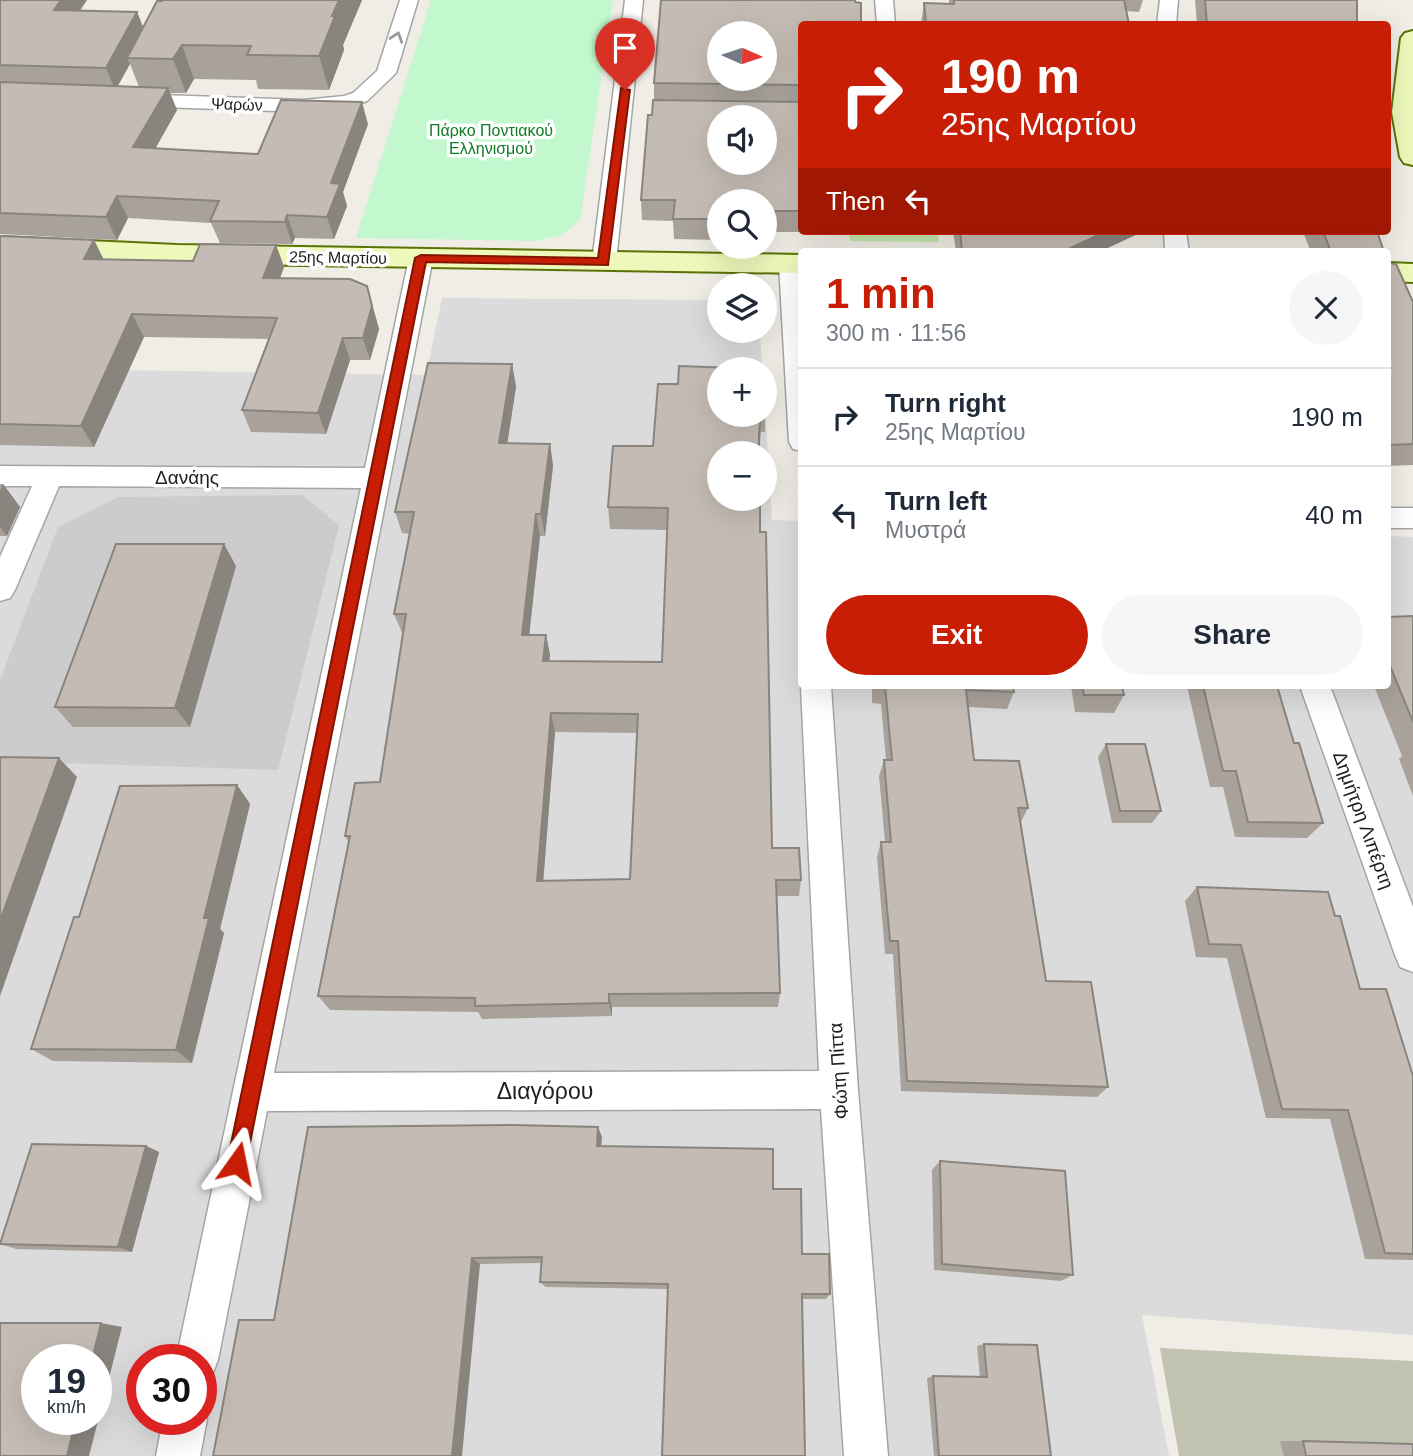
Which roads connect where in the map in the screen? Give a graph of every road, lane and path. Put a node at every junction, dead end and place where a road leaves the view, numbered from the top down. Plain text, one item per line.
1 (409, 0) edge
2 (634, 0) edge
3 (884, 0) edge
4 (1169, 0) edge
5 (886, 21) edge
6 (1167, 21) edge
7 (1413, 38) edge
8 (135, 78) edge
9 (1413, 157) edge
10 (0, 246) edge
11 (421, 258) junction
12 (604, 262) junction
13 (796, 264) edge
14 (1391, 272) edge
15 (1413, 273) edge
16 (798, 323) edge
17 (0, 476) edge
18 (50, 476) junction
19 (374, 478) junction
20 (1391, 518) edge
21 (1413, 518) edge
22 (0, 590) edge
23 (816, 689) edge
24 (1316, 689) edge
25 (1413, 954) edge
26 (839, 1090) junction
27 (251, 1092) junction
28 (200, 1344) edge
29 (182, 1435) edge
30 (178, 1456) edge
31 (866, 1456) edge

8 -> 1 street, Ψαρών
2 - 12 street
3 - 5 street
4 - 6 street
7 - 9 street
10 - 11 street, 25ης Μαρτίου
11 - 12 street, 25ης Μαρτίου
11 - 19 street
12 - 13 street, 25ης Μαρτίου
13 - 16 street
14 - 15 street
17 - 18 street, Δανάης
18 - 19 street, Δανάης
18 - 22 street
19 - 27 street
20 - 21 street
23 - 26 street, Φώτη Πίττα
24 - 25 street, Δημήτρη Λιπέρτη
26 - 27 street, Διαγόρου
26 - 31 street, Φώτη Πίττα
27 - 28 street
29 - 30 street

